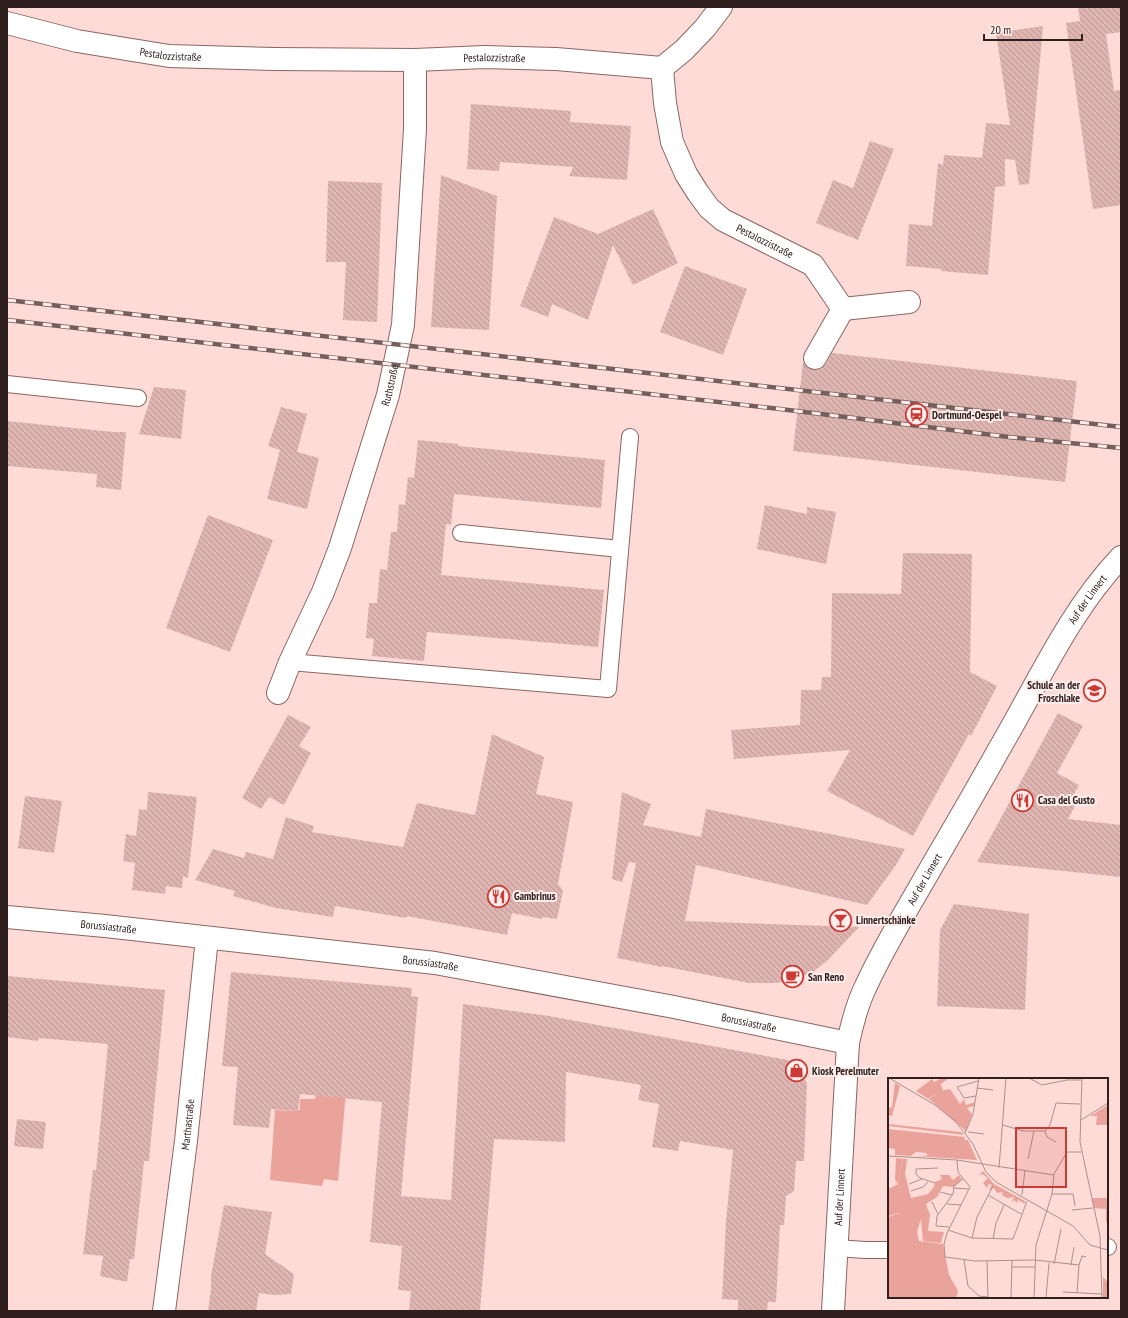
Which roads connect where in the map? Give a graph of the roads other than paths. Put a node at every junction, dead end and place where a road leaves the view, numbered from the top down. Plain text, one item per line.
1 (721, 7) edge
2 (7, 23) edge
3 (416, 60) junction
4 (662, 68) junction
5 (909, 302) dead end
6 (843, 309) junction
7 (815, 358) dead end
8 (7, 384) edge
9 (138, 398) dead end
10 (630, 437) dead end
11 (461, 533) dead end
12 (620, 549) junction
13 (1121, 557) edge
14 (290, 662) junction
15 (278, 693) dead end
16 (7, 917) edge
17 (207, 938) junction
18 (848, 1043) junction
19 (836, 1248) junction
20 (888, 1250) edge
21 (164, 1311) edge
22 (833, 1311) edge

1 - 4 street
2 - 3 street, Pestalozzistraße
3 - 4 street, Pestalozzistraße
3 - 14 street, Ruthstraße
4 - 6 street, Pestalozzistraße
5 - 6 street
6 - 7 street
8 - 9 lane
10 - 12 lane
11 - 12 lane
12 - 14 lane
13 - 18 street, Auf der Linnert
14 - 15 street, Ruthstraße
16 - 17 street, Borussiastraße
17 - 18 street, Borussiastraße
17 - 21 street, Marthastraße
18 - 19 street, Auf der Linnert
19 - 20 lane
19 - 22 street, Auf der Linnert

